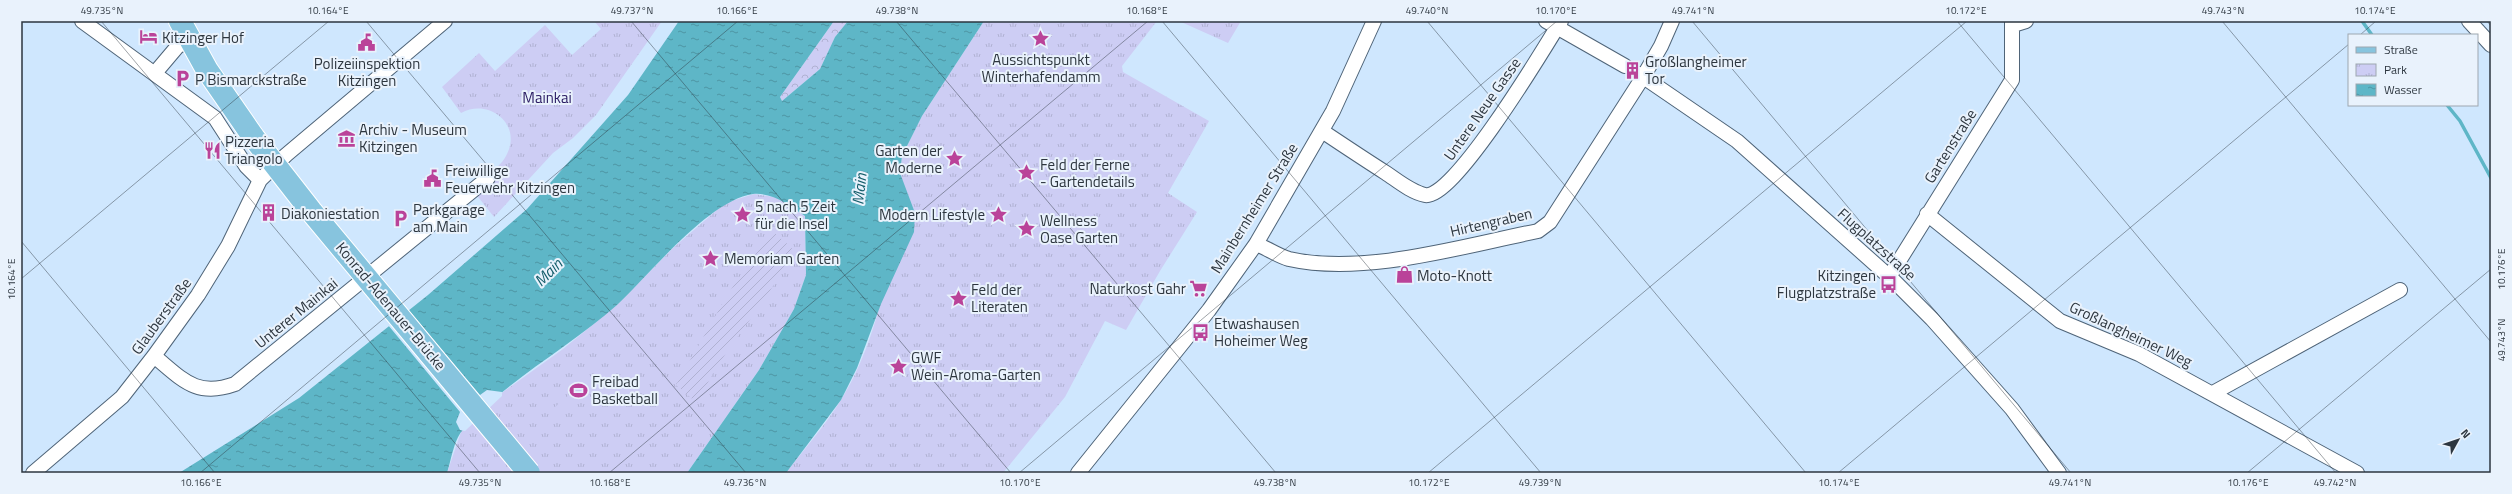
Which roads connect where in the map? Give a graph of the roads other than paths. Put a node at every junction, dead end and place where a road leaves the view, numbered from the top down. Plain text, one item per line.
1 (82, 21) edge
2 (445, 21) edge
3 (1374, 21) edge
4 (1672, 21) edge
5 (2469, 21) edge
6 (2017, 22) edge
7 (1555, 23) edge
8 (184, 30) edge
9 (2491, 45) edge
10 (1625, 66) dead end
11 (155, 73) junction
12 (1641, 75) junction
13 (1322, 131) junction
14 (488, 178) dead end
15 (260, 180) junction
16 (1927, 214) junction
17 (1256, 244) junction
18 (1889, 278) junction
19 (2400, 290) dead end
20 (154, 356) junction
21 (2213, 393) junction
22 (33, 473) edge
23 (529, 473) edge
24 (1078, 473) edge
25 (2059, 473) edge
26 (2357, 473) edge

1 - 11 street
2 - 15 street, Glauberstraße
3 - 13 street, Mainbernheimer Straße
4 - 12 street, Hirtengraben
5 - 9 street
6 - 16 street, Gartenstraße
7 - 10 street
7 - 13 street, Untere Neue Gasse
8 - 11 street
8 - 23 main road, Konrad-Adenauer-Brücke, bridge
11 - 15 street
12 - 17 street, Hirtengraben
12 - 18 street, Flugplatzstraße
13 - 17 street, Mainbernheimer Straße
14 - 20 street, Unterer Mainkai
15 - 20 street, Glauberstraße
16 - 18 street, Gartenstraße
16 - 21 street, Großlangheimer Weg
17 - 24 street, Mainbernheimer Straße
18 - 25 street, Flugplatzstraße
19 - 21 street
20 - 22 street, Glauberstraße
21 - 26 street, Großlangheimer Weg

